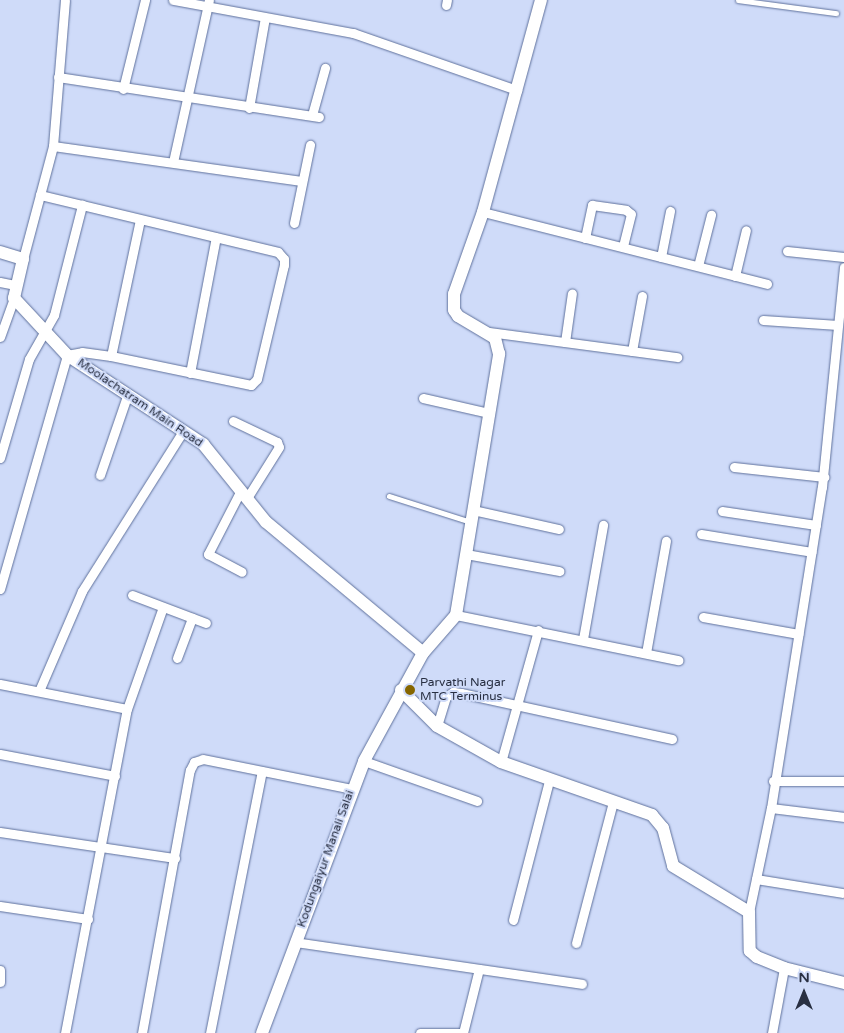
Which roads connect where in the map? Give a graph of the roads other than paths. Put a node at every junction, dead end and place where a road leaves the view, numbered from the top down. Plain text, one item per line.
1 (64, 0) edge
2 (145, 0) edge
3 (173, 0) edge
4 (541, 0) edge
5 (738, 0) edge
6 (208, 3) edge
7 (836, 13) dead end
8 (265, 17) junction
9 (326, 68) dead end
10 (58, 77) junction
11 (123, 89) junction
12 (517, 90) junction
13 (187, 98) junction
14 (249, 108) junction
15 (310, 145) dead end
16 (53, 146) junction
17 (173, 162) junction
18 (302, 180) junction
19 (40, 195) junction
20 (82, 205) junction
21 (670, 211) dead end
22 (483, 212) junction
23 (711, 215) dead end
24 (140, 220) junction
25 (294, 223) dead end
26 (746, 230) dead end
27 (216, 237) junction
28 (586, 238) junction
29 (623, 247) junction
30 (787, 251) dead end
31 (0, 252) edge
32 (844, 256) edge
33 (661, 257) junction
34 (23, 259) junction
35 (698, 266) junction
36 (844, 267) edge
37 (735, 276) junction
38 (0, 282) edge
39 (766, 284) dead end
40 (15, 292) junction
41 (572, 292) dead end
42 (642, 296) dead end
43 (842, 305) edge
44 (764, 320) dead end
45 (838, 325) junction
46 (44, 331) junction
47 (488, 332) junction
48 (0, 337) edge
49 (566, 342) junction
50 (632, 351) junction
51 (67, 355) junction
52 (111, 356) junction
53 (677, 357) dead end
54 (190, 372) junction
55 (128, 396) junction
56 (423, 398) dead end
57 (489, 414) junction
58 (233, 421) dead end
59 (184, 431) junction
60 (0, 458) edge
61 (734, 467) dead end
62 (100, 475) dead end
63 (824, 478) junction
64 (243, 495) junction
65 (389, 496) dead end
66 (722, 511) dead end
67 (472, 516) junction
68 (603, 525) dead end
69 (816, 525) junction
70 (559, 529) dead end
71 (701, 534) dead end
72 (666, 541) dead end
73 (812, 552) junction
74 (466, 554) junction
75 (559, 571) dead end
76 (242, 572) dead end
77 (0, 589) edge
78 (132, 595) dead end
79 (163, 606) junction
80 (456, 615) junction
81 (703, 617) dead end
82 (192, 618) junction
83 (206, 623) dead end
84 (538, 630) junction
85 (798, 634) junction
86 (583, 639) junction
87 (423, 653) junction
88 (646, 653) junction
89 (177, 658) dead end
90 (678, 660) dead end
91 (0, 684) edge
92 (401, 690) junction
93 (39, 691) junction
94 (517, 704) junction
95 (128, 709) junction
96 (437, 726) junction
97 (672, 739) dead end
98 (0, 754) edge
99 (364, 762) junction
100 (501, 762) junction
101 (262, 771) junction
102 (115, 776) junction
103 (550, 781) junction
104 (774, 781) junction
105 (844, 781) edge
106 (352, 789) junction
107 (477, 801) dead end
108 (613, 802) junction
109 (771, 808) junction
110 (844, 817) edge
111 (0, 832) edge
112 (101, 846) junction
113 (175, 858) junction
114 (756, 879) junction
115 (842, 893) dead end
116 (0, 906) edge
117 (749, 912) junction
118 (88, 919) junction
119 (513, 920) dead end
120 (296, 942) junction
121 (576, 943) dead end
122 (784, 968) junction
123 (479, 969) junction
124 (0, 970) edge
125 (0, 982) edge
126 (844, 983) edge
127 (582, 984) dead end
128 (65, 1033) edge
129 (142, 1033) edge
130 (210, 1033) edge
131 (262, 1033) edge
132 (420, 1033) edge
133 (463, 1033) edge
134 (772, 1033) edge

1 - 10 street
2 - 11 street
3 - 6 street
4 - 12 street
5 - 7 lane
6 - 8 street
6 - 13 street
8 - 12 street
8 - 14 street
9 - 14 street
10 - 11 street
10 - 16 street
11 - 13 street
12 - 22 street
13 - 14 street
13 - 17 street
15 - 18 street
16 - 17 street
16 - 19 street
17 - 18 street
18 - 25 street
19 - 20 street
19 - 34 street
20 - 24 street
20 - 46 street
21 - 33 street
22 - 28 street
22 - 47 street
23 - 35 street
24 - 27 street
24 - 52 street
26 - 37 street
27 - 54 street
27 - 54 street
28 - 29 street
28 - 29 street
29 - 33 street
30 - 32 street
31 - 34 street
33 - 35 street
34 - 40 street
35 - 37 street
36 - 43 street
37 - 39 street
38 - 40 street
40 - 46 street, Moolachatram Main Road
40 - 48 street
41 - 49 street
42 - 50 street
43 - 45 street
44 - 45 street
45 - 63 street
46 - 51 street, Moolachatram Main Road
46 - 60 street
47 - 49 street
47 - 57 street
49 - 50 street
50 - 53 street
51 - 52 street
51 - 55 street, Moolachatram Main Road
51 - 77 street
52 - 54 street
55 - 59 street, Moolachatram Main Road
55 - 62 street
56 - 57 street
57 - 67 street
58 - 64 street
59 - 64 street, Moolachatram Main Road
59 - 93 street
61 - 63 street
63 - 69 street
64 - 76 street
64 - 87 street, Moolachatram Main Road
65 - 67 lane
66 - 69 street
67 - 70 street
67 - 74 street
68 - 86 street
69 - 73 street
71 - 73 street
72 - 88 street
73 - 85 street
74 - 75 street
74 - 80 street
78 - 79 street
79 - 82 street
79 - 95 street
80 - 84 street
80 - 87 street, Kodungaiyur Manali Salai
81 - 85 street
82 - 83 street
82 - 89 street
84 - 86 street
84 - 94 street
85 - 104 street
86 - 88 street
87 - 92 street, Kodungaiyur Manali Salai
88 - 90 street
91 - 93 street
92 - 96 street
92 - 99 street, Kodungaiyur Manali Salai
93 - 95 street
94 - 96 street
94 - 97 street
94 - 100 street
95 - 102 street
96 - 100 street
98 - 102 street
99 - 106 street, Kodungaiyur Manali Salai
99 - 107 street
100 - 103 street
101 - 106 street
101 - 113 street
101 - 130 street
102 - 112 street
103 - 108 street
103 - 119 street
104 - 105 street
104 - 109 street
106 - 120 street, Kodungaiyur Manali Salai
108 - 117 street
108 - 121 street
109 - 110 street
109 - 114 street
111 - 112 street
112 - 113 street
112 - 118 street
113 - 129 street
114 - 115 street
114 - 117 street
116 - 118 street
117 - 122 street
118 - 128 street
120 - 123 street
120 - 131 street, Kodungaiyur Manali Salai
122 - 126 street
122 - 134 street
123 - 127 street
123 - 133 street
124 - 125 street
132 - 133 street

